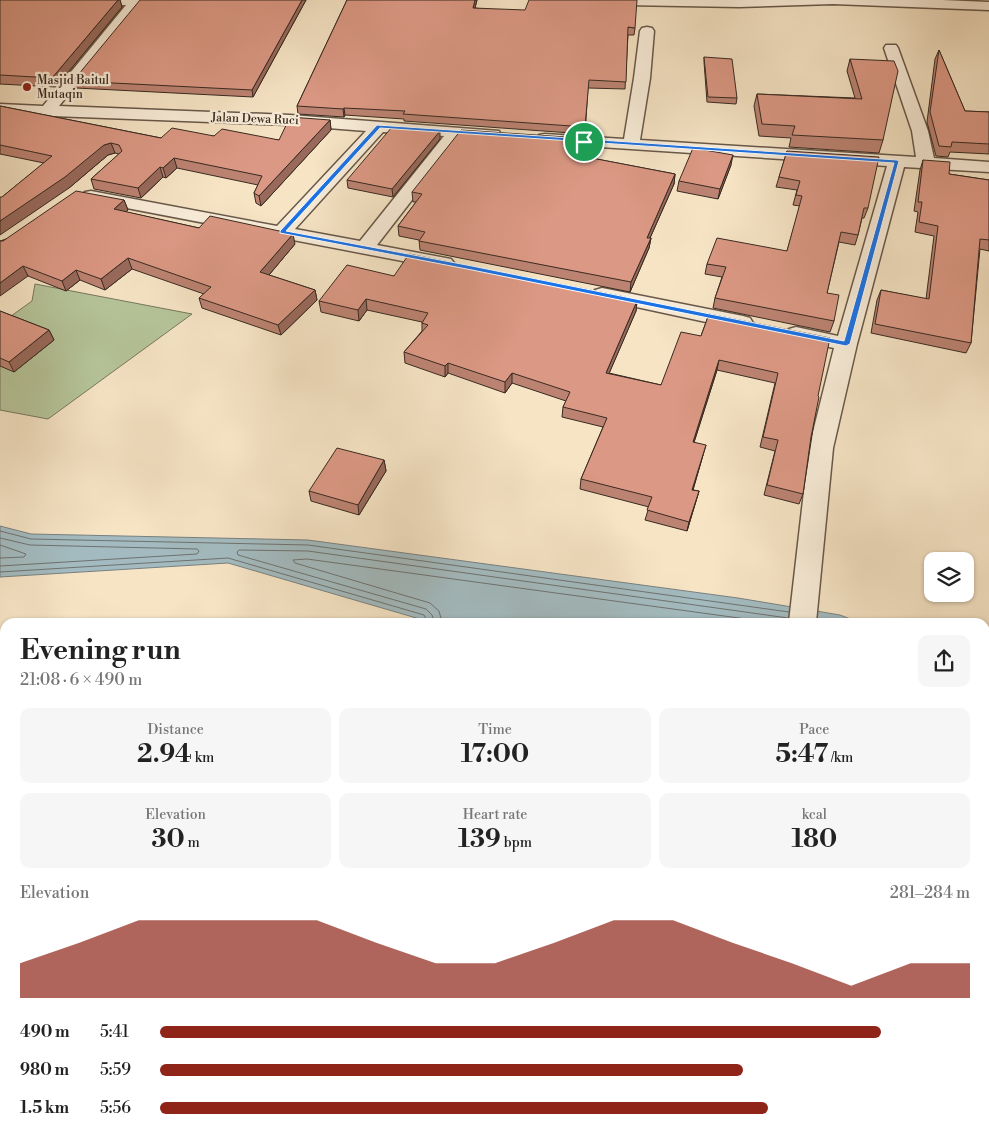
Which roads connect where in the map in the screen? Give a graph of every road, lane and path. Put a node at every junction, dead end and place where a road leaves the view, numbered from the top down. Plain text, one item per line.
1 (175, 0) edge
2 (181, 0) edge
3 (566, 0) edge
4 (137, 1) edge
5 (677, 1) edge
6 (739, 1) edge
7 (72, 2) edge
8 (989, 6) edge
9 (647, 31) dead end
10 (891, 48) dead end
11 (0, 109) edge
12 (47, 111) junction
13 (379, 126) junction
14 (456, 132) junction
15 (505, 136) edge
16 (525, 137) edge
17 (631, 144) junction
18 (897, 161) junction
19 (926, 163) junction
20 (989, 167) edge
21 (95, 177) edge
22 (282, 232) junction
23 (364, 248) junction
24 (462, 266) edge
25 (587, 291) edge
26 (760, 326) edge
27 (779, 330) edge
28 (846, 344) junction
29 (803, 618) edge

1 - 2 street
1 - 4 street
3 - 5 street
4 - 7 street
4 - 12 street
5 - 6 street
6 - 8 street
9 - 17 street
10 - 19 street
11 - 12 street, Jalan Dewa Ruci
12 - 13 street, Jalan Dewa Ruci
13 - 14 street, Jalan Dewa Ruci
13 - 22 street
14 - 15 street, Jalan Dewa Ruci
14 - 23 street
16 - 17 street
17 - 18 street
18 - 19 street
18 - 28 street
19 - 20 street
21 - 22 street
22 - 23 street
23 - 24 street
25 - 26 street
27 - 28 street
28 - 29 street

